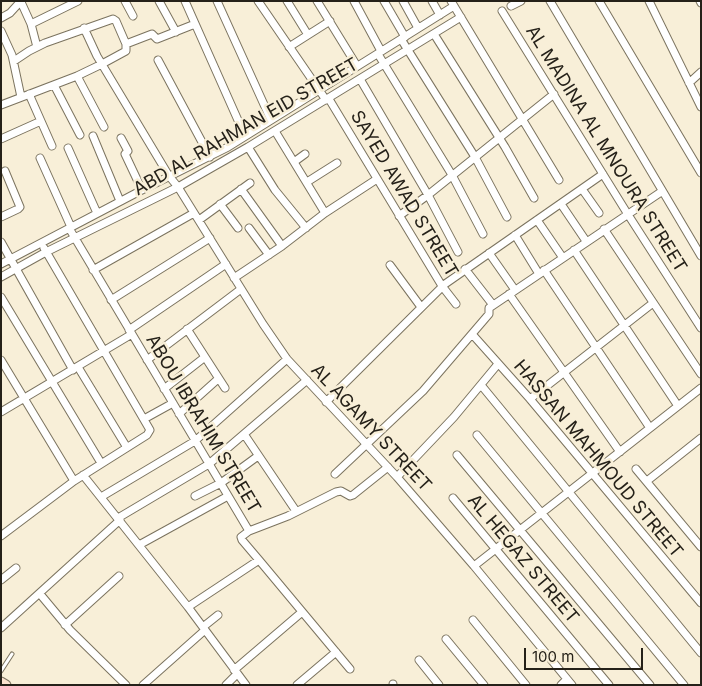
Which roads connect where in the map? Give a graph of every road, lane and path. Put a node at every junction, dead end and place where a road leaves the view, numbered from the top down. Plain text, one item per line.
1 (21, 1) edge
2 (78, 1) edge
3 (125, 1) edge
4 (159, 1) edge
5 (185, 1) edge
6 (217, 1) edge
7 (258, 1) edge
8 (287, 1) edge
9 (317, 1) edge
10 (354, 1) edge
11 (384, 1) edge
12 (403, 1) edge
13 (432, 1) edge
14 (521, 1) edge
15 (550, 1) edge
16 (599, 1) edge
17 (649, 1) edge
18 (453, 3) edge
19 (511, 6) dead end
20 (502, 11) dead end
21 (440, 15) junction
22 (133, 16) dead end
23 (461, 16) junction
24 (1, 18) edge
25 (330, 21) junction
26 (31, 24) junction
27 (195, 24) junction
28 (84, 28) junction
29 (418, 28) junction
30 (1, 31) edge
31 (176, 32) junction
32 (434, 34) junction
33 (308, 35) junction
34 (403, 38) junction
35 (126, 44) junction
36 (37, 47) junction
37 (289, 47) junction
38 (408, 50) junction
39 (380, 52) junction
40 (158, 60) dead end
41 (14, 61) junction
42 (102, 64) junction
43 (384, 64) junction
44 (357, 66) junction
45 (701, 72) edge
46 (77, 76) junction
47 (360, 80) junction
48 (689, 83) junction
49 (54, 85) junction
50 (319, 90) junction
51 (29, 94) junction
52 (554, 94) junction
53 (21, 97) junction
54 (327, 100) junction
55 (1, 105) edge
56 (701, 107) edge
57 (522, 119) junction
58 (271, 120) junction
59 (41, 121) junction
60 (104, 127) dead end
61 (275, 131) junction
62 (80, 136) dead end
63 (93, 136) dead end
64 (245, 136) junction
65 (499, 137) junction
66 (121, 138) dead end
67 (1, 139) edge
68 (52, 146) dead end
69 (68, 148) dead end
70 (248, 148) junction
71 (305, 154) dead end
72 (210, 157) junction
73 (475, 157) junction
74 (40, 158) dead end
75 (294, 162) junction
76 (337, 163) dead end
77 (5, 171) dead end
78 (603, 174) junction
79 (701, 174) edge
80 (452, 175) junction
81 (169, 176) junction
82 (377, 179) junction
83 (559, 180) dead end
84 (306, 182) junction
85 (250, 183) dead end
86 (178, 187) junction
87 (241, 189) junction
88 (582, 189) junction
89 (142, 190) junction
90 (661, 192) junction
91 (428, 195) junction
92 (534, 198) dead end
93 (120, 201) junction
94 (220, 204) junction
95 (561, 204) junction
96 (97, 213) junction
97 (194, 213) junction
98 (326, 213) junction
99 (627, 213) junction
100 (598, 214) dead end
101 (1, 216) edge
102 (399, 216) junction
103 (507, 217) dead end
104 (199, 220) junction
105 (537, 220) junction
106 (70, 227) junction
107 (238, 228) dead end
108 (249, 228) dead end
109 (306, 228) junction
110 (604, 229) junction
111 (483, 234) dead end
112 (515, 236) junction
113 (74, 238) junction
114 (210, 238) junction
115 (586, 241) junction
116 (1, 242) edge
117 (41, 242) junction
118 (282, 246) junction
119 (574, 250) junction
120 (46, 252) junction
121 (458, 252) dead end
122 (489, 254) junction
123 (269, 255) junction
124 (701, 256) edge
125 (563, 258) junction
126 (9, 259) junction
127 (1, 264) edge
128 (226, 264) junction
129 (390, 265) dead end
130 (15, 268) junction
131 (93, 270) junction
132 (465, 270) junction
133 (541, 272) junction
134 (1, 277) edge
135 (234, 278) junction
136 (442, 286) junction
137 (241, 289) junction
138 (512, 292) junction
139 (1, 297) edge
140 (111, 300) junction
141 (653, 303) junction
142 (456, 304) dead end
143 (493, 305) junction
144 (422, 307) junction
145 (625, 325) junction
146 (701, 328) edge
147 (187, 330) junction
148 (130, 332) junction
149 (472, 334) junction
150 (596, 348) junction
151 (104, 351) junction
152 (205, 357) junction
153 (287, 359) junction
154 (1, 360) edge
155 (147, 360) junction
156 (498, 364) junction
157 (75, 368) junction
158 (564, 372) junction
159 (701, 374) edge
160 (218, 379) junction
161 (306, 380) junction
162 (51, 382) junction
163 (480, 385) junction
164 (224, 388) dead end
165 (701, 388) edge
166 (164, 389) junction
167 (24, 398) junction
168 (530, 399) junction
169 (326, 402) junction
170 (173, 404) junction
171 (678, 406) junction
172 (1, 412) edge
173 (179, 414) junction
174 (144, 419) junction
175 (650, 428) junction
176 (244, 434) junction
177 (477, 435) dead end
178 (701, 438) edge
179 (195, 441) junction
180 (366, 444) junction
181 (126, 446) junction
182 (620, 452) junction
183 (457, 455) dead end
184 (258, 456) junction
185 (101, 463) junction
186 (209, 464) junction
187 (388, 467) junction
188 (636, 468) dead end
189 (592, 473) junction
190 (335, 474) dead end
191 (83, 475) junction
192 (397, 477) junction
193 (74, 481) junction
194 (646, 481) junction
195 (221, 484) junction
196 (568, 492) junction
197 (195, 496) dead end
198 (228, 496) junction
199 (101, 497) junction
200 (453, 498) dead end
201 (296, 511) junction
202 (542, 513) junction
203 (119, 519) junction
204 (520, 530) junction
205 (249, 532) junction
206 (1, 536) edge
207 (139, 545) junction
208 (701, 547) edge
209 (496, 549) junction
210 (259, 560) junction
211 (474, 566) junction
212 (16, 568) dead end
213 (119, 576) dead end
214 (1, 580) edge
215 (40, 594) junction
216 (701, 603) edge
217 (188, 607) junction
218 (302, 612) junction
219 (218, 614) dead end
220 (473, 620) dead end
221 (65, 625) junction
222 (1, 628) edge
223 (204, 629) junction
224 (446, 639) dead end
225 (336, 652) junction
226 (701, 653) edge
227 (12, 654) dead end
228 (419, 660) dead end
229 (350, 670) dead end
230 (1, 671) edge
231 (235, 672) junction
232 (1, 682) edge
233 (569, 682) edge
234 (6, 685) edge
235 (126, 685) edge
236 (143, 685) edge
237 (226, 685) edge
238 (246, 685) edge
239 (297, 685) edge
240 (439, 685) edge
241 (484, 685) edge
242 (526, 685) edge
243 (561, 685) edge
244 (609, 685) edge
245 (650, 685) edge
246 (684, 685) edge

1 - 24 street
1 - 26 street
2 - 26 street
3 - 22 street
4 - 31 street
5 - 27 street
6 - 58 street
7 - 37 street, SAYED AWAD STREET
8 - 33 street
9 - 25 street
10 - 39 street
11 - 34 street
12 - 29 street
13 - 21 street
14 - 19 street
15 - 90 street
16 - 79 street
17 - 48 street
18 - 21 street, ABD AL RAHMAN EID STREET
18 - 23 street
20 - 52 street, AL MADINA AL MNOURA STREET
21 - 29 street, ABD AL RAHMAN EID STREET
23 - 32 street, ABD AL RAHMAN EID STREET
23 - 57 street
25 - 33 street
25 - 44 street
26 - 36 street
27 - 31 street
27 - 64 street
28 - 35 street
28 - 36 street
28 - 42 street, AL AGAMY STREET
29 - 34 street, ABD AL RAHMAN EID STREET
30 - 41 street
31 - 35 street
32 - 38 street, ABD AL RAHMAN EID STREET
32 - 65 street
33 - 37 street
34 - 38 street
34 - 39 street, ABD AL RAHMAN EID STREET
35 - 42 street
36 - 41 street
37 - 50 street, SAYED AWAD STREET
38 - 43 street, ABD AL RAHMAN EID STREET
38 - 73 street
39 - 43 street
39 - 44 street, ABD AL RAHMAN EID STREET
40 - 72 street
41 - 53 street
42 - 46 street
42 - 81 street, AL AGAMY STREET
43 - 47 street, ABD AL RAHMAN EID STREET
43 - 80 street
44 - 50 street, ABD AL RAHMAN EID STREET
45 - 48 street
46 - 49 street
46 - 60 street
47 - 54 street, ABD AL RAHMAN EID STREET
47 - 91 street
48 - 56 street
49 - 51 street
49 - 62 street
50 - 54 street, SAYED AWAD STREET
50 - 58 street, ABD AL RAHMAN EID STREET
51 - 53 street
51 - 59 street
52 - 57 street
52 - 78 street, AL MADINA AL MNOURA STREET
53 - 55 street
54 - 61 street, ABD AL RAHMAN EID STREET
54 - 82 street, SAYED AWAD STREET
57 - 65 street
57 - 83 street
58 - 64 street, ABD AL RAHMAN EID STREET
59 - 67 street
59 - 68 street
61 - 70 street, ABD AL RAHMAN EID STREET
61 - 75 street
63 - 93 street
64 - 72 street, ABD AL RAHMAN EID STREET
65 - 73 street
65 - 92 street
66 - 89 street
69 - 96 street
70 - 86 street, ABD AL RAHMAN EID STREET
70 - 109 street
71 - 75 street
72 - 81 street, ABD AL RAHMAN EID STREET
73 - 80 street
73 - 103 street
74 - 106 street, ABOU IBRAHIM STREET
75 - 84 street
76 - 84 street
77 - 101 street
78 - 88 street
78 - 99 street, AL MADINA AL MNOURA STREET
80 - 91 street
80 - 111 street
81 - 86 street, AL AGAMY STREET
81 - 89 street, ABD AL RAHMAN EID STREET
82 - 98 street
82 - 102 street, SAYED AWAD STREET
84 - 98 street
85 - 87 street
86 - 97 street, AL AGAMY STREET
86 - 113 street, ABD AL RAHMAN EID STREET
87 - 94 street
87 - 118 street
88 - 95 street
88 - 100 street
89 - 93 street, ABD AL RAHMAN EID STREET
90 - 99 street
90 - 124 street
91 - 102 street
91 - 121 street
93 - 96 street, ABD AL RAHMAN EID STREET
94 - 104 street
94 - 107 street
95 - 105 street
95 - 115 street
96 - 106 street, ABD AL RAHMAN EID STREET
97 - 104 street, AL AGAMY STREET
97 - 131 street
98 - 109 street
99 - 110 street
99 - 146 street, AL MADINA AL MNOURA STREET
102 - 136 street, SAYED AWAD STREET
104 - 114 street, AL AGAMY STREET
105 - 112 street
105 - 125 street
106 - 113 street, ABOU IBRAHIM STREET
106 - 117 street, ABD AL RAHMAN EID STREET
108 - 123 street
109 - 118 street
110 - 115 street
110 - 141 street
112 - 122 street
112 - 133 street
113 - 120 street, ABD AL RAHMAN EID STREET
113 - 131 street, ABOU IBRAHIM STREET
114 - 128 street, AL AGAMY STREET
114 - 140 street
115 - 119 street
116 - 126 street
117 - 120 street
117 - 126 street, ABD AL RAHMAN EID STREET
118 - 123 street
119 - 125 street
119 - 145 street
120 - 130 street, ABD AL RAHMAN EID STREET
120 - 151 street
122 - 132 street
122 - 138 street
123 - 135 street
125 - 133 street
126 - 127 street, ABD AL RAHMAN EID STREET
126 - 130 street
128 - 135 street, AL AGAMY STREET
128 - 148 street
129 - 144 street
130 - 134 street, ABD AL RAHMAN EID STREET
130 - 157 street
131 - 140 street, ABOU IBRAHIM STREET
132 - 136 street
132 - 143 street
133 - 138 street
133 - 150 street
135 - 137 street, AL AGAMY STREET
136 - 142 street, SAYED AWAD STREET
136 - 144 street
137 - 147 street
137 - 153 street, AL AGAMY STREET
138 - 143 street
138 - 158 street
139 - 162 street
140 - 148 street, ABOU IBRAHIM STREET
141 - 145 street
141 - 159 street
143 - 149 street
144 - 169 street
145 - 150 street
145 - 171 street
147 - 152 street
147 - 155 street
148 - 151 street
148 - 155 street, ABOU IBRAHIM STREET
149 - 156 street, HASSAN MAHMOUD STREET
149 - 180 street
150 - 158 street
150 - 175 street
151 - 157 street
151 - 174 street
152 - 160 street
152 - 166 street
153 - 161 street, AL AGAMY STREET
153 - 179 street
154 - 167 street
155 - 166 street, ABOU IBRAHIM STREET
156 - 163 street
156 - 168 street, HASSAN MAHMOUD STREET
157 - 162 street
157 - 181 street
158 - 168 street
158 - 182 street
160 - 164 street
160 - 173 street
161 - 169 street, AL AGAMY STREET
161 - 176 street
162 - 167 street
162 - 185 street
163 - 192 street
163 - 196 street
165 - 171 street
166 - 170 street, ABOU IBRAHIM STREET
167 - 172 street
167 - 193 street
168 - 189 street, HASSAN MAHMOUD STREET
169 - 180 street, AL AGAMY STREET
170 - 173 street, ABOU IBRAHIM STREET
170 - 174 street
171 - 175 street
173 - 179 street, ABOU IBRAHIM STREET
174 - 181 street
175 - 182 street
176 - 184 street
176 - 186 street
177 - 202 street
178 - 194 street
179 - 186 street, ABOU IBRAHIM STREET
179 - 199 street
180 - 187 street, AL AGAMY STREET
180 - 190 street
181 - 185 street
182 - 189 street
183 - 204 street
184 - 195 street
184 - 201 street
185 - 191 street
186 - 195 street, ABOU IBRAHIM STREET
186 - 203 street
187 - 192 street, AL AGAMY STREET
187 - 201 street
188 - 194 street
189 - 196 street
189 - 216 street, HASSAN MAHMOUD STREET
191 - 193 street
191 - 199 street
192 - 211 street, AL AGAMY STREET
193 - 206 street
194 - 208 street
195 - 197 street
195 - 198 street, ABOU IBRAHIM STREET
196 - 202 street
196 - 226 street
198 - 205 street, ABOU IBRAHIM STREET
198 - 207 street
199 - 203 street
200 - 209 street, AL HEGAZ STREET
201 - 205 street
202 - 204 street
202 - 246 street
203 - 207 street
203 - 215 street
204 - 209 street
204 - 245 street
205 - 210 street, ABOU IBRAHIM STREET
207 - 217 street
209 - 211 street
209 - 244 street, AL HEGAZ STREET
210 - 217 street
210 - 218 street, ABOU IBRAHIM STREET
211 - 233 street, AL AGAMY STREET
212 - 214 street
213 - 221 street
215 - 221 street
215 - 222 street
217 - 223 street
218 - 225 street, ABOU IBRAHIM STREET
218 - 231 street
219 - 223 street
220 - 242 street
221 - 235 street
223 - 231 street
223 - 236 street
224 - 241 street
225 - 229 street, ABOU IBRAHIM STREET
225 - 239 street
227 - 230 lane
228 - 240 street
231 - 237 street
231 - 238 street
232 - 234 street
233 - 243 street

